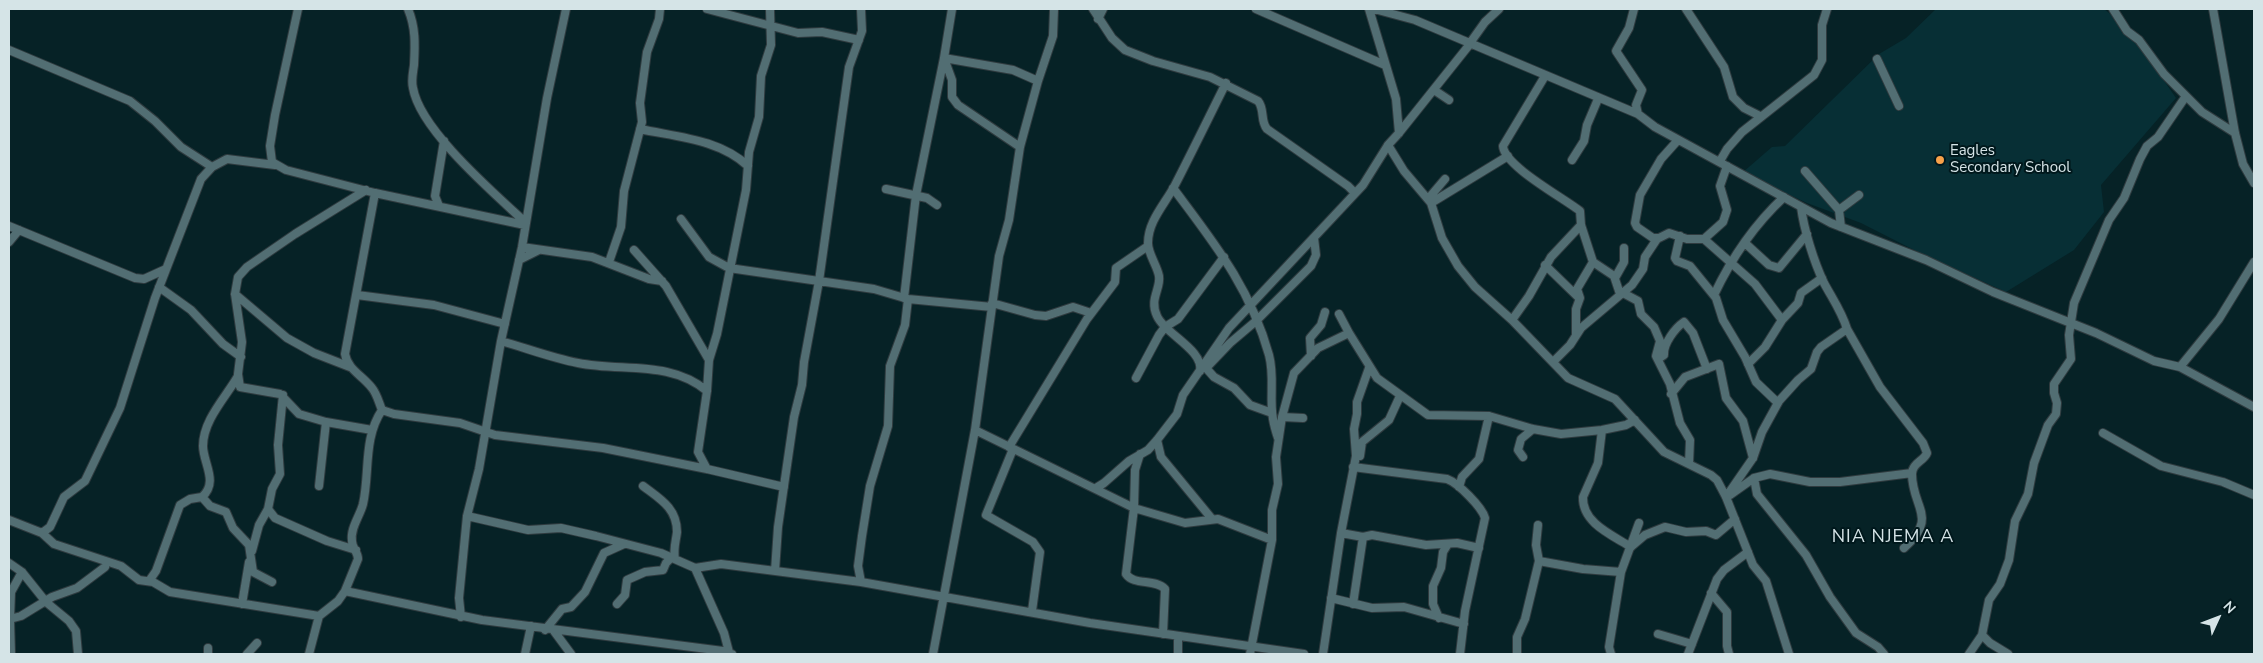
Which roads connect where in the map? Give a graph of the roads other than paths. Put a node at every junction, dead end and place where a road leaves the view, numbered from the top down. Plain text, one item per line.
1 (298, 9) edge
2 (408, 9) edge
3 (566, 9) edge
4 (660, 9) edge
5 (707, 9) edge
6 (770, 9) edge
7 (861, 9) edge
8 (952, 9) edge
9 (1054, 9) edge
10 (1093, 9) edge
11 (1103, 9) edge
12 (1256, 9) edge
13 (1369, 9) edge
14 (1374, 9) edge
15 (1499, 9) edge
16 (1634, 9) edge
17 (1686, 9) edge
18 (1827, 9) edge
19 (2113, 9) edge
20 (2212, 9) edge
21 (1098, 19) junction
22 (770, 26) junction
23 (859, 40) junction
24 (1470, 43) junction
25 (9, 50) edge
26 (944, 58) junction
27 (1877, 59) dead end
28 (1385, 65) junction
29 (1545, 76) junction
30 (1038, 81) junction
31 (1226, 83) junction
32 (1434, 90) junction
33 (2186, 96) junction
34 (1598, 99) junction
35 (1449, 100) dead end
36 (1898, 106) dead end
37 (1638, 114) junction
38 (1760, 116) junction
39 (640, 129) junction
40 (1399, 133) junction
41 (2235, 133) junction
42 (1678, 140) junction
43 (444, 141) junction
44 (1388, 144) junction
45 (1020, 147) junction
46 (1508, 156) junction
47 (1572, 160) dead end
48 (1724, 164) junction
49 (275, 165) junction
50 (748, 166) junction
51 (212, 167) junction
52 (1805, 171) dead end
53 (1445, 179) dead end
54 (2254, 184) edge
55 (886, 188) dead end
56 (1173, 188) junction
57 (370, 192) junction
58 (1355, 193) junction
59 (916, 195) junction
60 (1859, 195) dead end
61 (1784, 197) junction
62 (1429, 201) junction
63 (937, 205) dead end
64 (439, 206) junction
65 (1801, 207) junction
66 (1839, 210) junction
67 (681, 219) dead end
68 (525, 223) junction
69 (1581, 225) junction
70 (9, 226) edge
71 (1841, 227) junction
72 (19, 230) junction
73 (1807, 234) junction
74 (1680, 236) junction
75 (1314, 238) junction
76 (1657, 238) junction
77 (1704, 238) junction
78 (9, 242) edge
79 (1745, 244) junction
80 (1148, 246) junction
81 (522, 247) junction
82 (1624, 248) dead end
83 (539, 250) junction
84 (634, 250) dead end
85 (1224, 257) junction
86 (519, 260) junction
87 (609, 262) junction
88 (1593, 262) junction
89 (1732, 262) junction
90 (2254, 262) edge
91 (1545, 266) junction
92 (729, 268) junction
93 (166, 269) junction
94 (1615, 278) junction
95 (1822, 278) junction
96 (662, 281) junction
97 (819, 281) junction
98 (159, 287) junction
99 (1622, 293) junction
100 (235, 294) junction
101 (357, 295) junction
102 (1714, 296) junction
103 (1580, 298) junction
104 (906, 299) junction
105 (1252, 304) junction
106 (992, 305) junction
107 (1325, 312) dead end
108 (1091, 313) junction
109 (1339, 314) dead end
110 (1512, 320) junction
111 (1782, 320) junction
112 (1256, 321) junction
113 (2071, 322) junction
114 (505, 324) junction
115 (1165, 327) junction
116 (1847, 328) junction
117 (1348, 334) junction
118 (1576, 334) junction
119 (501, 341) junction
120 (1311, 356) junction
121 (241, 357) junction
122 (709, 360) junction
123 (1658, 360) junction
124 (1554, 361) junction
125 (1748, 364) junction
126 (2180, 367) junction
127 (351, 368) junction
128 (1368, 368) junction
129 (1706, 369) junction
130 (1203, 370) junction
131 (238, 374) junction
132 (1136, 378) dead end
133 (707, 391) junction
134 (1671, 394) junction
135 (283, 395) junction
136 (1400, 396) junction
137 (1778, 403) junction
138 (2254, 407) edge
139 (382, 410) junction
140 (1272, 413) junction
141 (1282, 416) junction
142 (1489, 416) junction
143 (1303, 418) dead end
144 (1635, 420) junction
145 (326, 422) junction
146 (1533, 429) junction
147 (372, 430) junction
148 (975, 430) junction
149 (1602, 430) junction
150 (485, 433) junction
151 (2103, 433) dead end
152 (1157, 440) junction
153 (1279, 440) junction
154 (1011, 448) junction
155 (1140, 454) junction
156 (1523, 457) dead end
157 (1753, 458) junction
158 (1689, 464) junction
159 (1356, 468) junction
160 (707, 469) junction
161 (1912, 473) junction
162 (1754, 478) junction
163 (319, 486) dead end
164 (644, 486) dead end
165 (784, 487) junction
166 (1459, 487) junction
167 (1096, 488) junction
168 (2254, 495) edge
169 (202, 497) junction
170 (1726, 497) junction
171 (1134, 508) junction
172 (268, 509) junction
173 (467, 516) junction
174 (1212, 519) junction
175 (9, 520) edge
176 (1735, 520) junction
177 (1639, 523) dead end
178 (1538, 525) dead end
179 (42, 533) junction
180 (1341, 533) junction
181 (1363, 537) junction
182 (1272, 540) junction
183 (624, 544) junction
184 (1448, 544) junction
185 (1630, 547) junction
186 (1478, 548) junction
187 (1904, 548) dead end
188 (356, 550) junction
189 (252, 551) junction
190 (1748, 552) junction
191 (673, 559) junction
192 (1539, 561) junction
193 (9, 563) edge
194 (105, 567) dead end
195 (694, 568) junction
196 (22, 572) junction
197 (774, 572) junction
198 (1621, 572) junction
199 (149, 581) junction
200 (272, 582) dead end
201 (861, 582) junction
202 (12, 586) edge
203 (345, 591) junction
204 (1711, 594) junction
205 (943, 597) junction
206 (1330, 598) junction
207 (243, 600) junction
208 (46, 602) junction
209 (617, 604) dead end
210 (1353, 604) junction
211 (1032, 611) junction
212 (319, 616) junction
213 (462, 617) junction
214 (1438, 618) junction
215 (10, 619) junction
216 (1464, 624) junction
217 (531, 626) junction
218 (549, 630) junction
219 (1163, 634) junction
220 (1658, 634) dead end
221 (9, 635) edge
222 (1178, 636) junction
223 (1982, 636) junction
224 (257, 643) dead end
225 (1692, 644) junction
226 (1250, 650) edge
227 (730, 653) edge
228 (11, 654) edge
229 (78, 654) edge
230 (247, 654) edge
231 (309, 654) edge
232 (525, 654) edge
233 (571, 654) edge
234 (933, 654) edge
235 (1178, 654) edge
236 (1304, 654) edge
237 (1323, 654) edge
238 (1460, 654) edge
239 (1517, 654) edge
240 (1611, 654) edge
241 (1688, 654) edge
242 (1730, 654) edge
243 (1789, 654) edge
244 (1884, 654) edge
245 (1969, 654) edge
246 (2008, 654) edge

1 - 49 street
2 - 43 street
3 - 68 street
4 - 39 street
5 - 22 street
6 - 22 street
7 - 23 street
8 - 26 street
9 - 30 street
10 - 21 street
11 - 21 street
12 - 28 street
13 - 28 street
14 - 24 street
15 - 24 street
16 - 37 street
17 - 38 street
18 - 38 street
19 - 33 street
20 - 41 street
21 - 31 street
22 - 23 street
22 - 50 street
23 - 97 street
24 - 29 street
24 - 32 street
25 - 51 street
26 - 30 street
26 - 45 street
26 - 59 street
27 - 36 street
28 - 40 street
29 - 34 street
29 - 46 street
30 - 45 street
31 - 56 street
31 - 58 street
32 - 35 street
32 - 40 street
33 - 41 street
33 - 113 street
34 - 37 street
34 - 47 street
37 - 42 street
38 - 48 street
39 - 50 street
39 - 87 street
40 - 44 street
41 - 54 street
42 - 48 street
42 - 76 street
43 - 64 street
43 - 68 street
44 - 58 street
44 - 62 street
45 - 106 street
46 - 62 street
46 - 69 street
48 - 61 street
48 - 77 street
49 - 51 street
49 - 57 street
50 - 92 street
51 - 93 street
52 - 66 street
53 - 62 street
55 - 59 street
56 - 80 street
56 - 85 street
57 - 64 street
57 - 100 street
57 - 101 street
58 - 75 street
59 - 63 street
59 - 104 street
60 - 66 street
61 - 65 street
61 - 79 street
62 - 110 street
64 - 68 street
65 - 71 street
65 - 73 street
66 - 71 street
67 - 92 street
68 - 81 street
69 - 88 street
69 - 91 street
70 - 72 street
71 - 113 street
72 - 78 street
72 - 93 street
73 - 79 street
73 - 95 street
74 - 76 street
74 - 77 street
74 - 102 street
75 - 105 street
75 - 112 street
76 - 99 street
77 - 89 street
79 - 89 street
80 - 108 street
80 - 115 street
81 - 83 street
81 - 86 street
82 - 94 street
83 - 86 street
83 - 87 street
84 - 96 street
85 - 105 street
85 - 115 street
86 - 114 street
87 - 96 street
88 - 94 street
88 - 103 street
89 - 102 street
89 - 111 street
90 - 126 street
91 - 103 street
91 - 110 street
92 - 97 street
92 - 122 street
93 - 98 street
94 - 99 street
95 - 111 street
95 - 116 street
96 - 122 street
97 - 104 street
97 - 165 street
98 - 121 street
98 - 179 street
99 - 118 street
99 - 123 street
100 - 121 street
100 - 127 street
101 - 114 street
101 - 127 street
102 - 125 street
103 - 118 street
104 - 106 street
104 - 201 street
105 - 112 street
105 - 130 street
106 - 108 street
106 - 148 street
107 - 120 street
108 - 154 street
109 - 117 street
110 - 124 street
111 - 125 street
112 - 130 street
112 - 140 street
113 - 126 street
113 - 223 street
114 - 119 street
115 - 130 street
115 - 132 street
116 - 137 street
116 - 161 street
117 - 120 street
117 - 128 street
118 - 124 street
119 - 133 street
119 - 150 street
120 - 141 street
121 - 131 street
122 - 133 street
123 - 129 street
123 - 134 street
124 - 144 street
125 - 137 street
126 - 138 street
127 - 139 street
128 - 136 street
128 - 159 street
129 - 134 street
129 - 157 street
130 - 140 street
130 - 152 street
131 - 135 street
131 - 169 street
133 - 160 street
134 - 158 street
135 - 145 street
135 - 172 street
136 - 142 street
136 - 159 street
137 - 157 street
139 - 147 street
139 - 150 street
140 - 153 street
141 - 143 street
141 - 153 street
142 - 146 street
142 - 166 street
144 - 149 street
144 - 158 street
145 - 147 street
145 - 163 street
146 - 149 street
146 - 156 street
147 - 188 street
148 - 154 street
148 - 205 street
149 - 185 street
150 - 160 street
150 - 173 street
151 - 168 street
152 - 155 street
152 - 174 street
153 - 182 street
154 - 167 street
154 - 211 street
155 - 167 street
155 - 171 street
157 - 170 street
158 - 170 street
159 - 166 street
159 - 180 street
160 - 165 street
161 - 162 street
161 - 187 street
162 - 170 street
162 - 244 street
164 - 191 street
165 - 197 street
166 - 186 street
167 - 171 street
169 - 189 street
169 - 199 street
170 - 176 street
171 - 174 street
171 - 219 street
172 - 188 street
172 - 189 street
173 - 183 street
173 - 213 street
174 - 182 street
175 - 179 street
176 - 185 street
176 - 190 street
177 - 185 street
178 - 192 street
179 - 199 street
180 - 181 street
180 - 206 street
181 - 184 street
181 - 210 street
182 - 226 street
183 - 191 street
183 - 218 street
184 - 186 street
184 - 214 street
185 - 198 street
186 - 216 street
188 - 203 street
189 - 200 street
189 - 207 street
190 - 204 street
190 - 243 street
191 - 195 street
191 - 209 street
192 - 198 street
192 - 239 street
193 - 196 street
194 - 208 street
195 - 197 street
195 - 227 street
196 - 202 street
196 - 208 street
197 - 201 street
198 - 240 street
199 - 207 street
201 - 205 street
202 - 215 street
203 - 212 street
203 - 213 street
204 - 225 street
204 - 242 street
205 - 211 street
205 - 234 street
206 - 210 street
206 - 237 street
207 - 212 street
208 - 215 street
208 - 229 street
210 - 214 street
211 - 219 street
212 - 231 street
213 - 217 street
214 - 216 street
215 - 221 street
216 - 238 street
217 - 218 street
217 - 232 street
218 - 227 street
218 - 233 street
219 - 222 street
220 - 225 street
221 - 228 street
222 - 226 street
222 - 235 street
223 - 245 street
223 - 246 street
224 - 230 street
225 - 241 street
226 - 236 street

